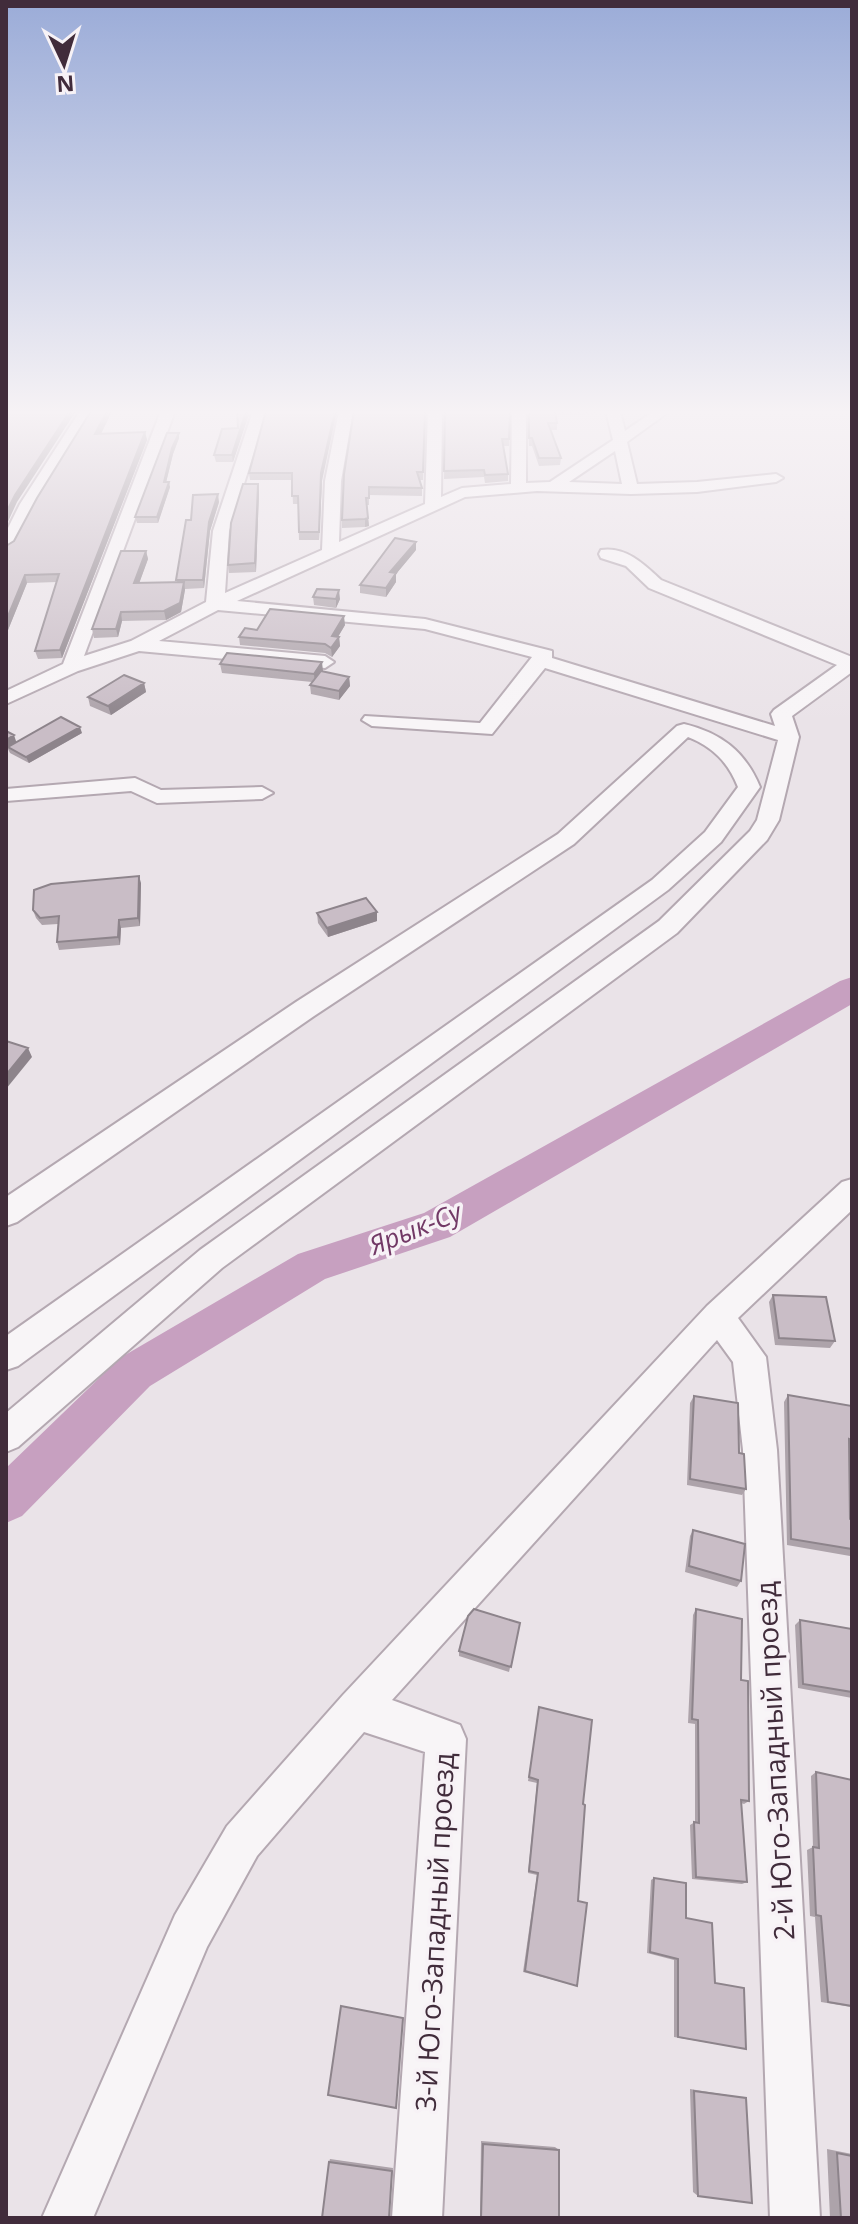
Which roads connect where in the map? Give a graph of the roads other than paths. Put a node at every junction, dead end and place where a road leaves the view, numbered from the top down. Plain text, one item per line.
1 (23, 515) edge
2 (129, 515) edge
3 (226, 515) edge
4 (332, 515) edge
5 (413, 515) edge
6 (6, 548) edge
7 (330, 552) junction
8 (607, 554) dead end
9 (215, 604) junction
10 (138, 645) junction
11 (540, 660) junction
12 (325, 662) edge
13 (851, 664) edge
14 (71, 667) junction
15 (6, 698) edge
16 (372, 720) dead end
17 (789, 737) junction
18 (262, 793) dead end
19 (6, 795) edge
20 (852, 1191) edge
21 (6, 1213) edge
22 (718, 1316) junction
23 (6, 1355) edge
24 (6, 1435) edge
25 (357, 1709) junction
26 (67, 2218) edge
27 (417, 2218) edge
28 (795, 2218) edge

1 - 6 street
2 - 14 street
3 - 9 street
4 - 7 street
5 - 7 street
7 - 9 street
8 - 13 street
9 - 10 street
9 - 11 street
10 - 12 street
10 - 14 street
11 - 16 street
11 - 17 street
13 - 17 street
14 - 15 street
17 - 24 street
18 - 19 street
20 - 22 street
21 - 23 street
22 - 25 street
22 - 28 street, 2-й Юго-Западный проезд
25 - 26 street
25 - 27 street, 3-й Юго-Западный проезд

